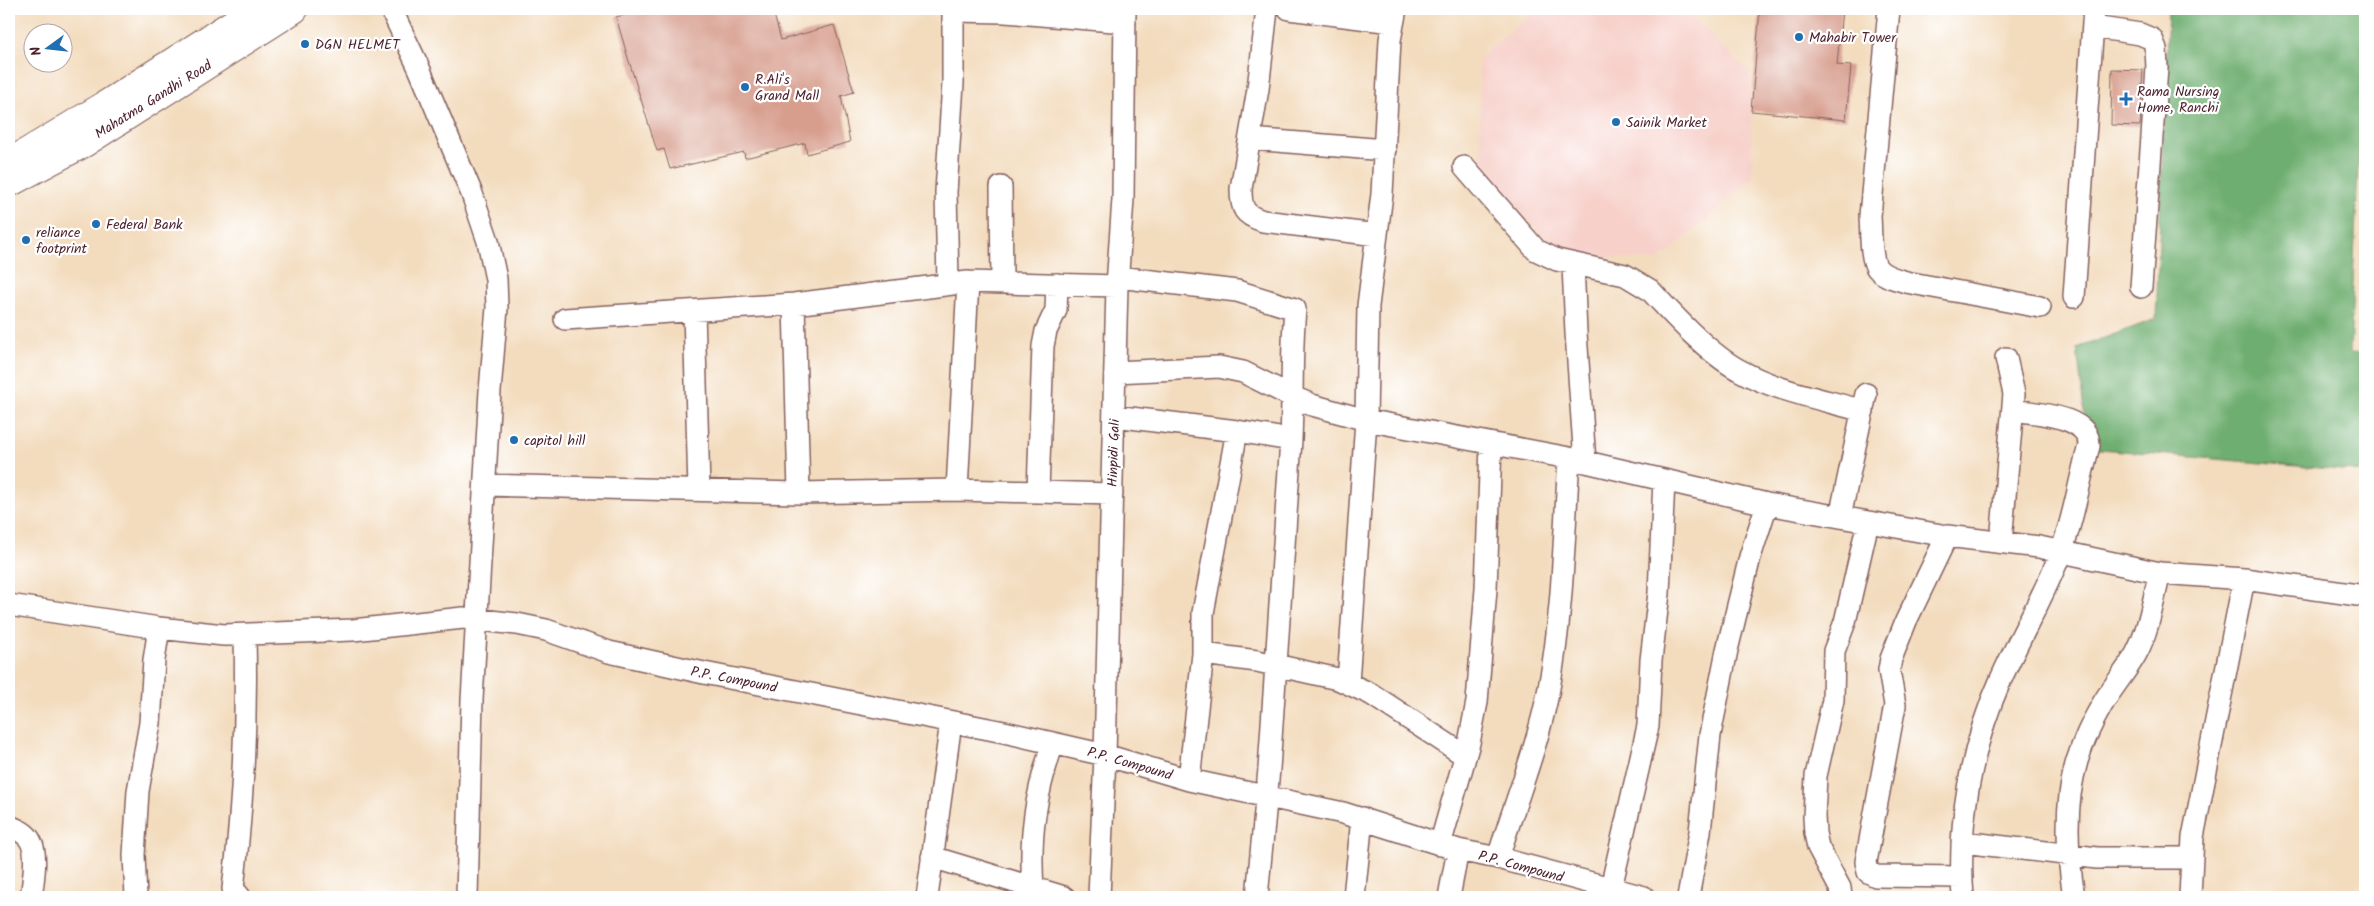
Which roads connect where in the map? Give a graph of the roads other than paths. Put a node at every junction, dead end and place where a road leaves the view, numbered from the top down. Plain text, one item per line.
1 (256, 9) edge
2 (294, 9) edge
3 (391, 9) edge
4 (1267, 9) edge
5 (1289, 9) edge
6 (1889, 9) edge
7 (953, 10) edge
8 (1125, 15) edge
9 (1394, 15) edge
10 (2093, 18) edge
11 (1250, 140) junction
12 (1385, 150) junction
13 (9, 163) edge
14 (1464, 167) dead end
15 (9, 184) edge
16 (1001, 187) dead end
17 (1377, 235) junction
18 (1573, 264) junction
19 (1118, 281) junction
20 (958, 282) junction
21 (1002, 282) junction
22 (1057, 284) junction
23 (2141, 287) dead end
24 (2074, 297) dead end
25 (794, 304) junction
26 (2040, 307) dead end
27 (694, 311) junction
28 (565, 319) dead end
29 (2006, 358) dead end
30 (1115, 372) junction
31 (1293, 397) junction
32 (2014, 410) junction
33 (1114, 416) junction
34 (1366, 420) junction
35 (1237, 431) junction
36 (1291, 440) junction
37 (1491, 444) junction
38 (1577, 460) junction
39 (1664, 480) junction
40 (485, 485) junction
41 (699, 490) junction
42 (957, 490) junction
43 (1038, 491) junction
44 (799, 492) junction
45 (1112, 494) junction
46 (1767, 504) junction
47 (1840, 517) junction
48 (1868, 522) junction
49 (1947, 536) junction
50 (2001, 542) junction
51 (2062, 552) junction
52 (2160, 574) junction
53 (2244, 579) junction
54 (2365, 596) edge
55 (9, 605) edge
56 (477, 620) junction
57 (159, 628) junction
58 (245, 636) junction
59 (1203, 654) junction
60 (1276, 664) junction
61 (1348, 683) junction
62 (951, 722) junction
63 (1053, 743) junction
64 (1105, 755) junction
65 (1464, 755) junction
66 (1189, 780) junction
67 (1267, 798) junction
68 (1362, 818) junction
69 (9, 826) edge
70 (1963, 842) junction
71 (1449, 848) junction
72 (2068, 855) junction
73 (932, 857) junction
74 (1498, 858) junction
75 (2191, 858) junction
76 (1033, 887) junction
77 (1962, 887) edge
78 (1611, 888) junction
79 (31, 897) edge
80 (136, 897) edge
81 (240, 897) edge
82 (467, 897) edge
83 (927, 897) edge
84 (1064, 897) edge
85 (1099, 897) edge
86 (1257, 897) edge
87 (1354, 897) edge
88 (1449, 897) edge
89 (1644, 897) edge
90 (1688, 897) edge
91 (1841, 897) edge
92 (2074, 897) edge
93 (2190, 897) edge

1 - 13 main road, Mahatma Gandhi Road
2 - 15 main road, Mahatma Gandhi Road
3 - 40 street
4 - 11 street
5 - 9 street
6 - 26 street
7 - 8 street
7 - 20 street
8 - 19 street, Hinpidi Gali
9 - 12 street
10 - 23 street
10 - 24 street
11 - 12 street
11 - 17 street
12 - 17 street
14 - 18 street
16 - 21 street
17 - 34 street
18 - 38 street
18 - 47 street
19 - 22 street
19 - 30 street, Hinpidi Gali
19 - 31 street
20 - 21 street
20 - 25 street
20 - 42 street
21 - 22 street
22 - 43 street
25 - 27 street
25 - 44 street
27 - 28 street
27 - 41 street
29 - 32 street
30 - 31 street
30 - 33 street, Hinpidi Gali
31 - 34 street
31 - 36 street
32 - 50 street
32 - 51 street
33 - 35 street
33 - 45 street, Hinpidi Gali
34 - 37 street
34 - 61 street
35 - 36 street
35 - 59 street
36 - 60 street
37 - 38 street
37 - 65 street
38 - 39 street
38 - 74 street
39 - 46 street
39 - 78 street
40 - 41 street
40 - 56 street
41 - 44 street
42 - 43 street
42 - 44 street
43 - 45 street
45 - 64 street, Hinpidi Gali
46 - 47 street
46 - 90 street
47 - 48 street
48 - 49 street
48 - 91 street
49 - 50 street
49 - 77 street
50 - 51 street
51 - 52 street
51 - 70 street
52 - 53 street
52 - 72 street
53 - 54 street
53 - 75 street
55 - 57 street, P.P. Compound
56 - 58 street, P.P. Compound
56 - 62 street, P.P. Compound
56 - 82 street
57 - 58 street, P.P. Compound
57 - 80 street
58 - 81 street
59 - 60 street
59 - 66 street
60 - 61 street
60 - 67 street
61 - 65 street
62 - 63 street, P.P. Compound
62 - 73 street
63 - 64 street, P.P. Compound
63 - 76 street
64 - 66 street, P.P. Compound
64 - 85 street, Hinpidi Gali
65 - 71 street
66 - 67 street, P.P. Compound
67 - 68 street, P.P. Compound
67 - 86 street
68 - 71 street, P.P. Compound
68 - 87 street
69 - 79 street
70 - 72 street
70 - 77 street
71 - 74 street, P.P. Compound
71 - 88 street
72 - 75 street
72 - 92 street
73 - 76 street
73 - 83 street
74 - 78 street, P.P. Compound
75 - 93 street
76 - 84 street
78 - 89 street, P.P. Compound

